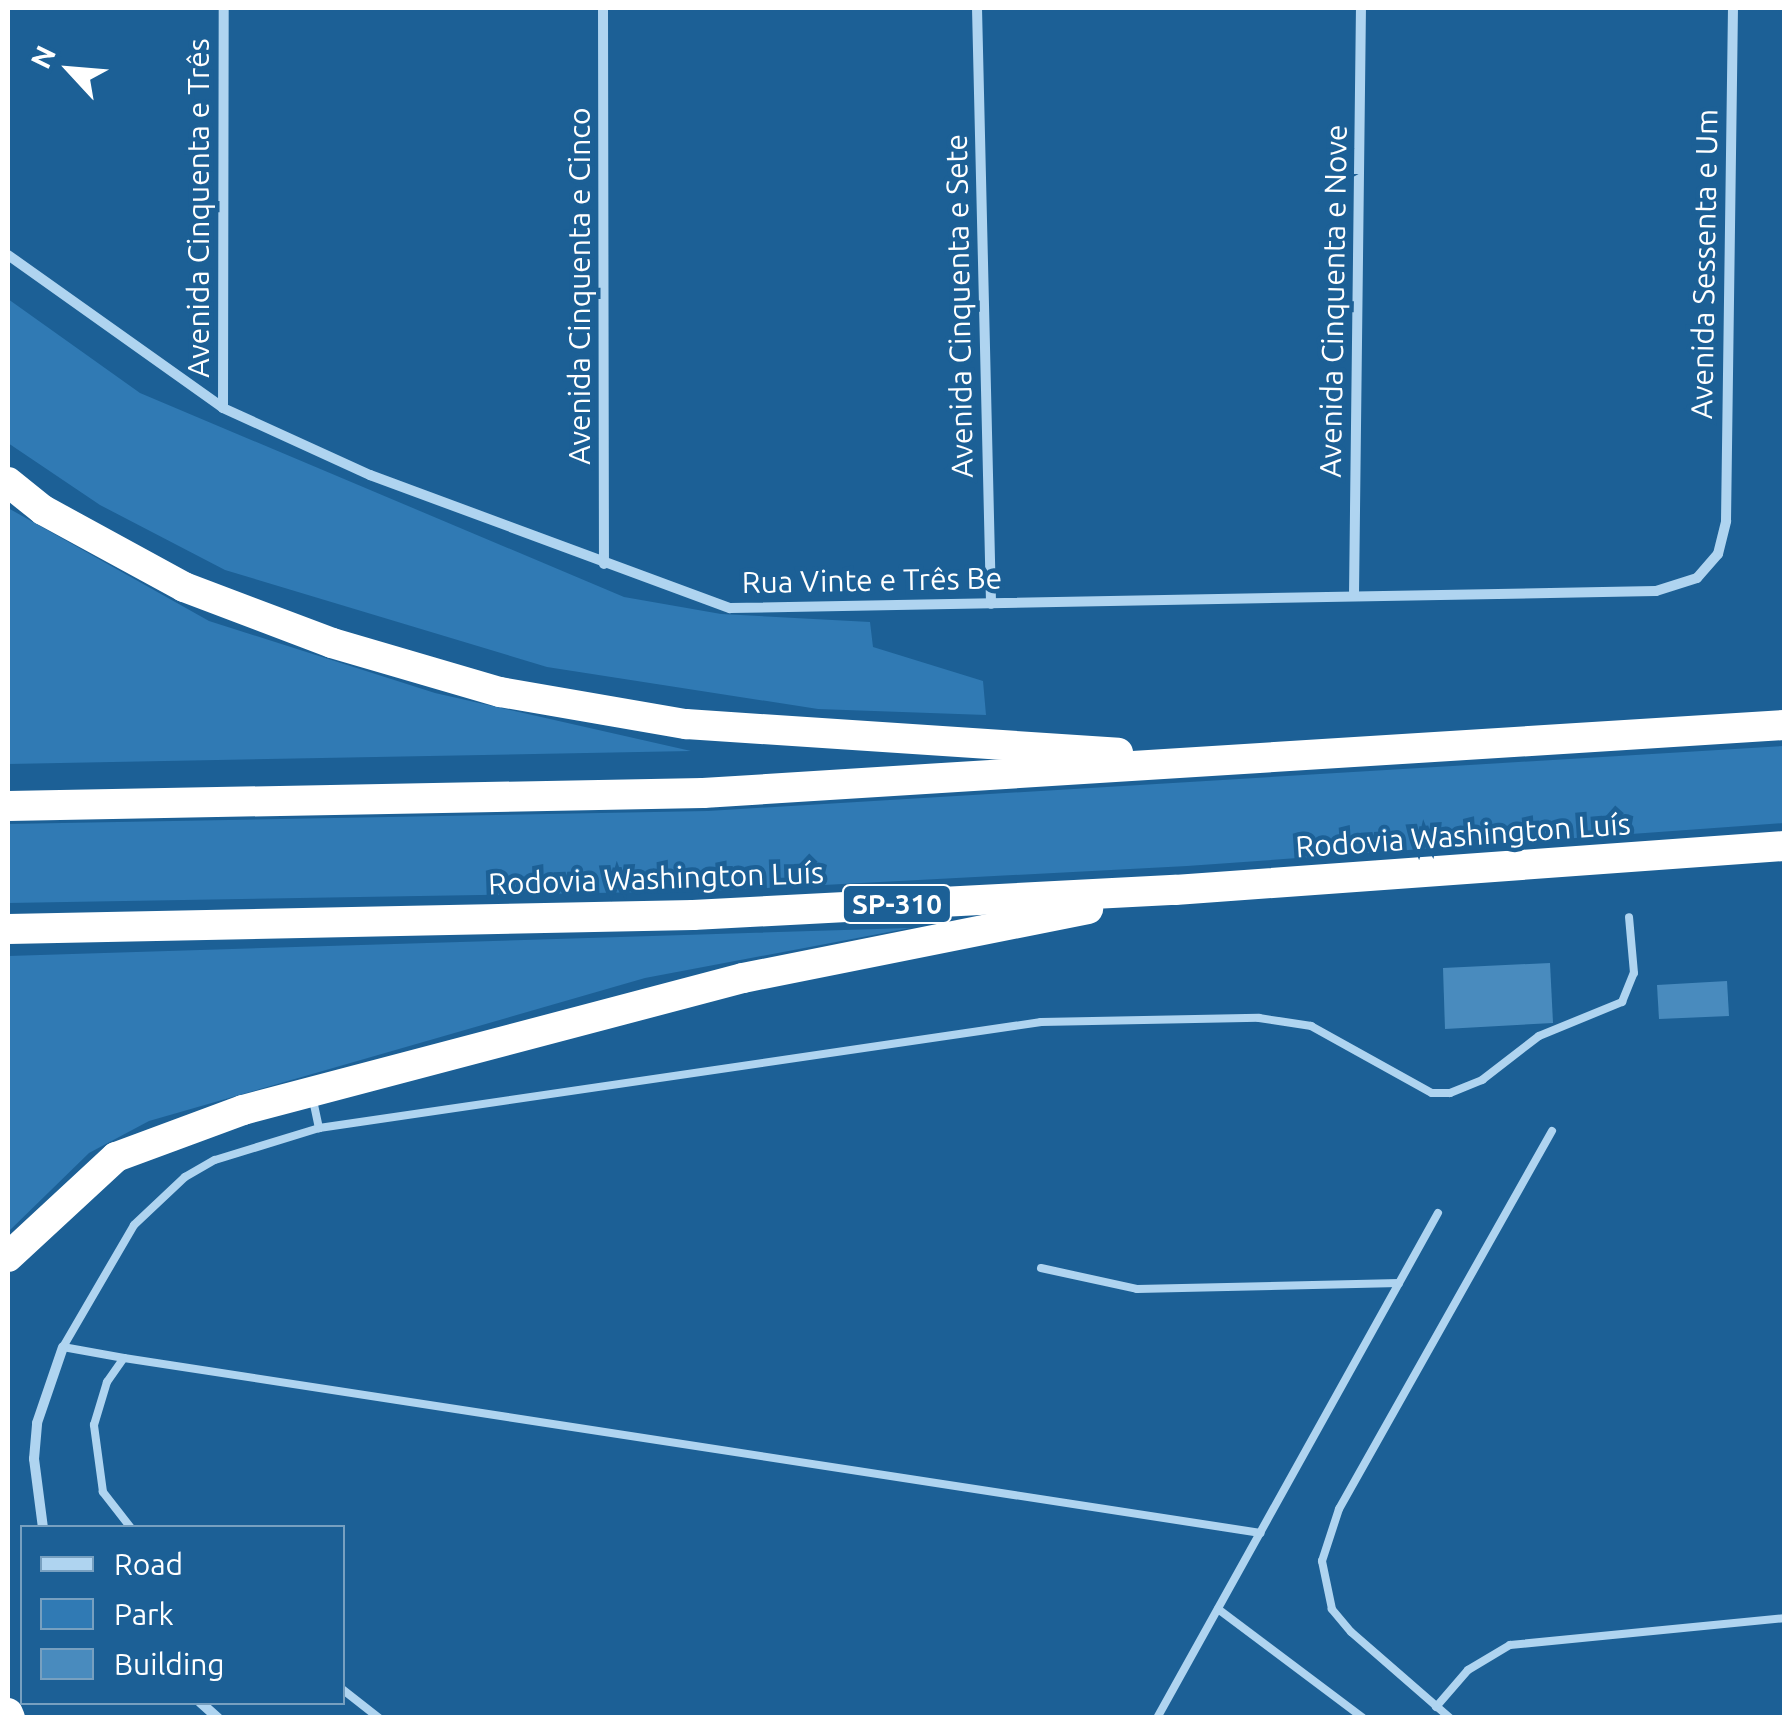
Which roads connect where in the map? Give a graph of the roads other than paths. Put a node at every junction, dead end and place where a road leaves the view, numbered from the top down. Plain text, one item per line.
1 (224, 8) edge
2 (603, 8) edge
3 (977, 8) edge
4 (1361, 8) edge
5 (1732, 8) edge
6 (8, 255) edge
7 (222, 408) junction
8 (8, 482) edge
9 (1726, 521) joint
10 (604, 564) junction
11 (1354, 596) junction
12 (992, 604) junction
13 (1784, 724) edge
14 (1255, 761) junction
15 (8, 806) edge
16 (1784, 846) edge
17 (1175, 890) junction
18 (1629, 916) dead end
19 (8, 929) edge
20 (311, 1090) junction
21 (319, 1128) junction
22 (1552, 1131) dead end
23 (1438, 1213) dead end
24 (8, 1257) edge
25 (1040, 1268) dead end
26 (1399, 1283) junction
27 (63, 1347) junction
28 (124, 1358) junction
29 (42, 1525) edge
30 (129, 1525) edge
31 (1260, 1533) junction
32 (1218, 1609) junction
33 (1784, 1618) edge
34 (345, 1692) edge
35 (1436, 1706) junction
36 (379, 1718) edge
37 (1157, 1718) edge
38 (1363, 1718) edge
39 (1450, 1718) edge

1 - 7 street, Avenida Cinquenta e Três
2 - 10 street, Avenida Cinquenta e Cinco
3 - 12 street, Avenida Cinquenta e Sete
4 - 11 street, Avenida Cinquenta e Nove
5 - 9 street, Avenida Sessenta e Um
6 - 7 street, Rua Vinte e Três Be
7 - 10 street, Rua Vinte e Três Be
8 - 14 highway
9 - 11 street, Rua Vinte e Três Be
10 - 12 street, Rua Vinte e Três Be
11 - 12 street, Rua Vinte e Três Be
13 - 14 highway
14 - 15 highway
16 - 17 highway, Rodovia Washington Luís / SP-310
17 - 19 highway, Rodovia Washington Luís / SP-310
17 - 20 highway
18 - 21 lane
20 - 21 lane
20 - 24 highway
21 - 27 lane
22 - 35 lane
23 - 26 lane
25 - 26 lane
26 - 31 lane
27 - 28 lane
27 - 29 street
28 - 30 lane
28 - 31 lane
31 - 32 lane
32 - 37 lane
32 - 38 lane
33 - 35 lane
34 - 36 lane
35 - 39 lane

